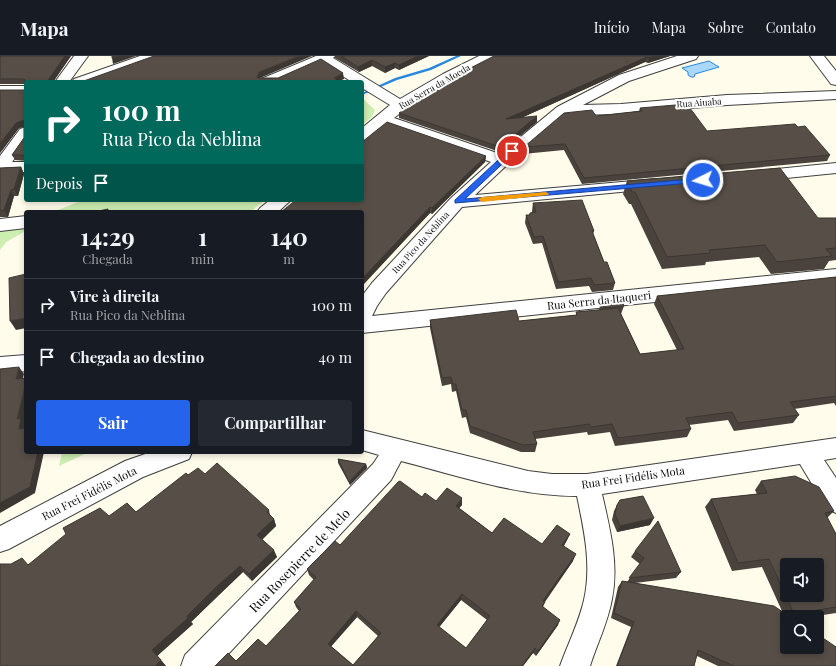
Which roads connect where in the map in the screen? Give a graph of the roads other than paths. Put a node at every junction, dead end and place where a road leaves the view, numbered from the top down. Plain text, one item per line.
1 (81, 56) edge
2 (152, 56) edge
3 (490, 56) edge
4 (691, 56) edge
5 (816, 56) edge
6 (327, 59) edge
7 (63, 80) edge
8 (85, 80) edge
9 (271, 80) edge
10 (361, 80) edge
11 (836, 81) edge
12 (364, 82) edge
13 (629, 87) junction
14 (0, 90) edge
15 (24, 90) edge
16 (836, 95) edge
17 (396, 102) junction
18 (652, 106) junction
19 (562, 110) junction
20 (382, 119) junction
21 (364, 134) edge
22 (24, 135) edge
23 (502, 160) junction
24 (0, 168) edge
25 (24, 168) edge
26 (836, 168) edge
27 (741, 177) edge
28 (671, 183) edge
29 (279, 202) edge
30 (458, 202) junction
31 (269, 210) edge
32 (24, 222) edge
33 (0, 225) edge
34 (836, 276) edge
35 (364, 312) edge
36 (364, 325) edge
37 (24, 363) edge
38 (0, 366) edge
39 (364, 441) edge
40 (836, 448) edge
41 (395, 449) junction
42 (806, 452) junction
43 (175, 454) edge
44 (587, 485) junction
45 (836, 501) edge
46 (0, 540) edge
47 (196, 666) edge
48 (575, 666) edge

1 - 7 street
2 - 8 street
3 - 17 street, Rua Serra da Moeda
4 - 13 street, Rua Pico da Neblina
5 - 11 street
6 - 9 street
6 - 10 street
12 - 17 street
13 - 18 street
13 - 19 street, Rua Pico da Neblina
14 - 15 street
16 - 18 street, Rua Aiuaba
17 - 20 street, Rua Serra da Moeda
18 - 19 street, Rua Aiuaba
19 - 23 street, Rua Pico da Neblina
20 - 21 street, Rua Serra da Moeda
20 - 23 street
22 - 24 street
23 - 30 street, Rua Pico da Neblina
24 - 25 street
26 - 27 street
28 - 30 street
29 - 31 street
30 - 35 street, Rua Pico da Neblina
32 - 33 street
34 - 36 street, Rua Serra da Itaqueri
37 - 38 street
39 - 41 street, Rua Frei Fidélis Mota
40 - 42 street, Rua Frei Fidélis Mota
41 - 44 street, Rua Frei Fidélis Mota
41 - 47 street, Rua Rosepierre de Melo
42 - 44 street, Rua Frei Fidélis Mota
42 - 45 street
43 - 46 street, Rua Frei Fidélis Mota
44 - 48 street

